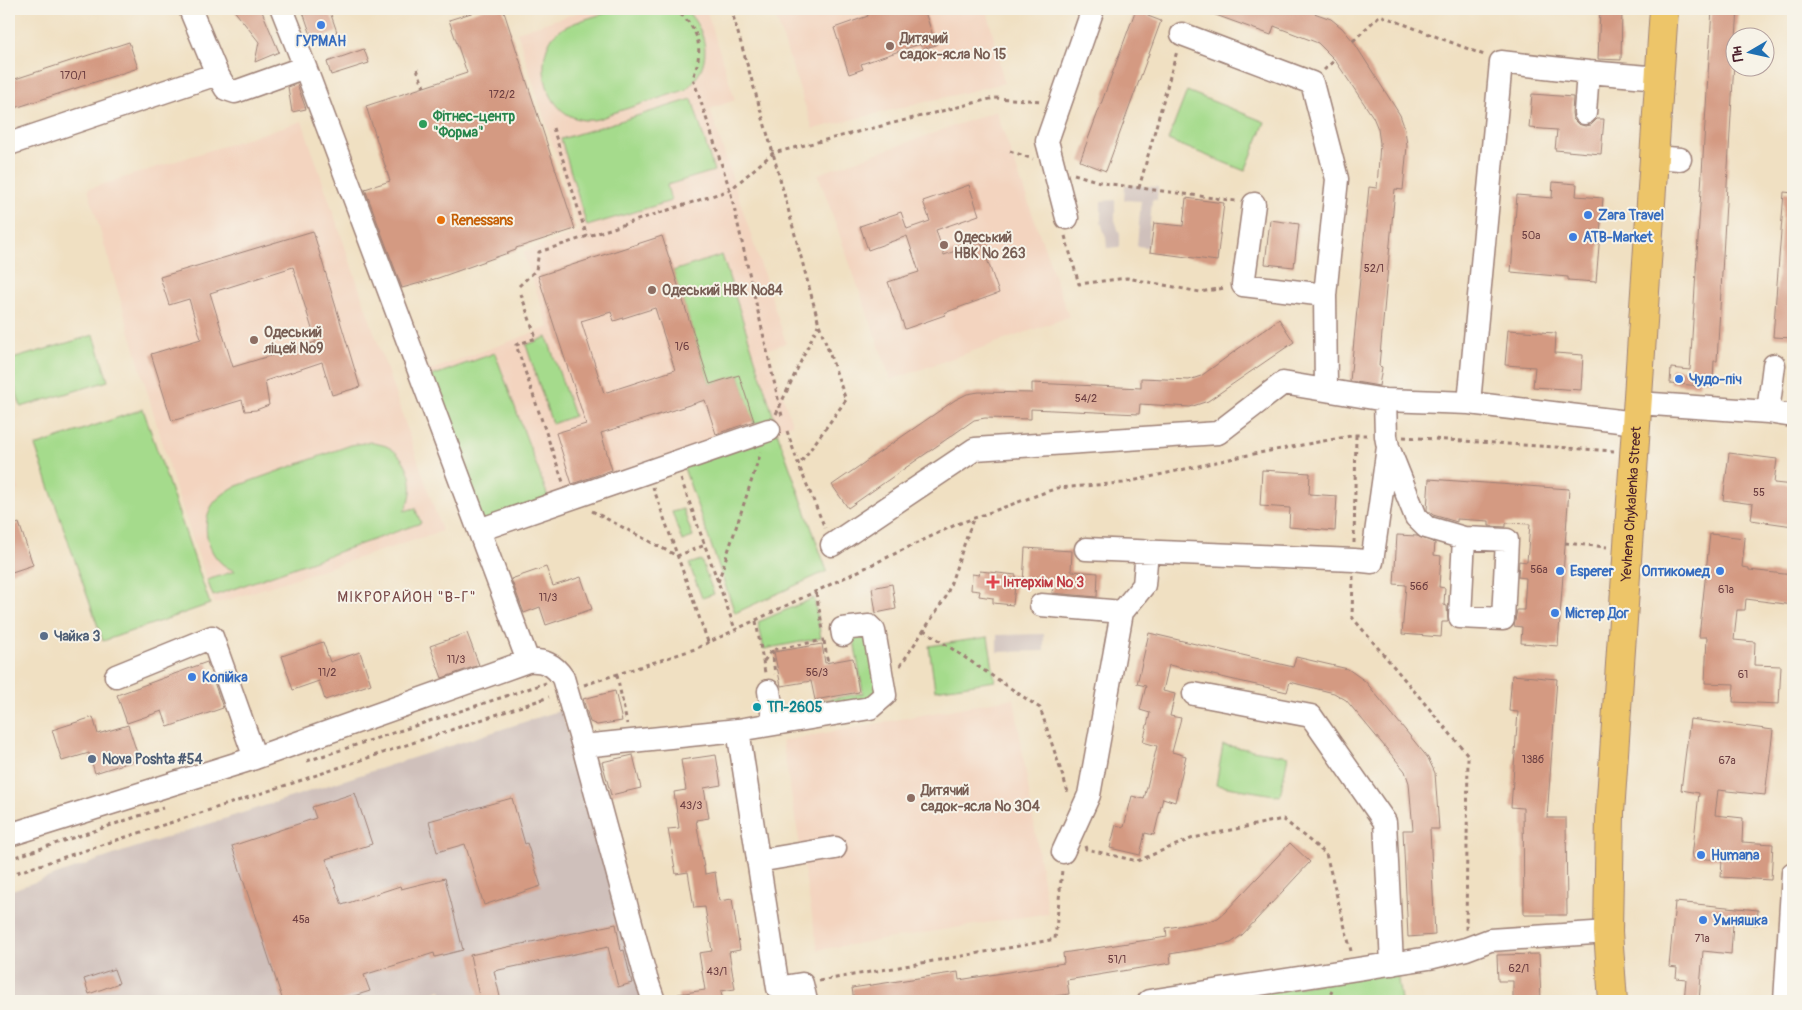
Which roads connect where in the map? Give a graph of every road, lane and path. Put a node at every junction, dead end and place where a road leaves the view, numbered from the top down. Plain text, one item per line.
1 (190, 9) edge
2 (282, 9) edge
3 (674, 9) edge
4 (731, 9) edge
5 (1093, 9) edge
6 (1664, 9) edge
7 (1182, 34) joint
8 (1354, 41) dead end
9 (1501, 62) junction
10 (305, 67) junction
11 (417, 69) dead end
12 (1588, 72) junction
13 (217, 74) junction
14 (1660, 78) junction
15 (424, 87) dead end
16 (1061, 102) junction
17 (1585, 113) dead end
18 (553, 128) dead end
19 (9, 144) edge
20 (1010, 151) dead end
21 (774, 152) junction
22 (1054, 167) junction
23 (1139, 188) junction
24 (730, 190) junction
25 (1254, 204) joint
26 (1067, 218) joint
27 (587, 238) junction
28 (1243, 285) junction
29 (519, 286) dead end
30 (521, 294) dead end
31 (1325, 295) junction
32 (819, 324) junction
33 (1774, 365) dead end
34 (1326, 389) junction
35 (1386, 400) junction
36 (1469, 403) junction
37 (779, 407) junction
38 (1768, 412) junction
39 (1637, 413) junction
40 (1793, 416) edge
41 (768, 430) junction
42 (1356, 435) junction
43 (1387, 441) junction
44 (1634, 452) junction
45 (675, 462) junction
46 (799, 466) junction
47 (647, 471) junction
48 (568, 499) junction
49 (973, 518) junction
50 (479, 530) junction
51 (1464, 538) dead end
52 (1565, 543) dead end
53 (832, 544) joint
54 (705, 546) junction
55 (1086, 549) dead end
56 (1628, 549) junction
57 (1147, 551) junction
58 (677, 556) junction
59 (1354, 560) junction
60 (718, 582) junction
61 (1041, 605) dead end
62 (1122, 612) junction
63 (756, 621) junction
64 (735, 629) junction
65 (924, 630) junction
66 (834, 638) joint
67 (708, 642) junction
68 (772, 650) junction
69 (528, 661) junction
70 (763, 661) junction
71 (616, 674) junction
72 (116, 676) dead end
73 (772, 685) junction
74 (884, 689) junction
75 (567, 691) junction
76 (1194, 694) dead end
77 (774, 724) junction
78 (738, 730) junction
79 (630, 741) junction
80 (583, 746) junction
81 (255, 758) junction
82 (1077, 821) junction
83 (9, 835) edge
84 (835, 848) dead end
85 (1063, 852) joint
86 (758, 861) junction
87 (1793, 873) edge
88 (9, 875) edge
89 (1608, 932) junction
90 (1466, 949) junction
91 (1392, 964) junction
92 (1356, 970) junction
93 (804, 992) edge
94 (654, 1001) edge
95 (1149, 1001) edge
96 (1613, 1001) edge
97 (1785, 1001) edge

1 - 13 street
2 - 10 street
3 - 24 path
4 - 21 path
5 - 16 street
6 - 14 main road, Yevhena Chykalenka Street
7 - 23 path
7 - 31 street
8 - 9 path
9 - 12 street
9 - 36 street
10 - 13 street
10 - 50 street
11 - 15 path
12 - 14 street
12 - 17 street
13 - 19 street
14 - 39 main road, Yevhena Chykalenka Street
16 - 21 path
16 - 22 street
18 - 27 path
20 - 22 path
21 - 24 path
21 - 32 path
22 - 23 path
22 - 26 street
23 - 25 path
24 - 27 path
24 - 37 path
25 - 28 street
26 - 28 path
27 - 29 path
28 - 31 street
30 - 48 path
31 - 34 street
32 - 37 path
32 - 46 path
33 - 38 street
34 - 35 street
34 - 53 street
35 - 36 street
35 - 43 street
36 - 39 street
37 - 41 path
37 - 46 path
38 - 39 street
38 - 40 street
39 - 44 main road, Yevhena Chykalenka Street
41 - 45 street
41 - 60 path
42 - 43 path
42 - 49 path
42 - 59 path
43 - 44 path
43 - 51 street
43 - 59 street
44 - 56 main road, Yevhena Chykalenka Street
45 - 47 street
45 - 54 path
46 - 53 path
47 - 48 street
47 - 58 path
48 - 50 street
48 - 58 path
49 - 63 path
49 - 65 path
50 - 69 street
52 - 56 path
54 - 58 path
54 - 60 path
55 - 57 street
56 - 89 main road, Yevhena Chykalenka Street
57 - 59 street
57 - 62 street
58 - 67 path
59 - 90 path
60 - 64 path
61 - 62 street
62 - 82 street
63 - 64 path
63 - 70 path
64 - 67 path
65 - 74 path
65 - 82 path
66 - 68 path
66 - 74 street
67 - 71 path
68 - 70 path
68 - 73 path
69 - 75 street
69 - 81 street
70 - 73 path
71 - 75 path
71 - 79 path
72 - 81 street
73 - 77 street
74 - 77 street
75 - 80 street
75 - 88 path
76 - 91 street
77 - 78 street
78 - 79 street
78 - 86 street
79 - 80 street
80 - 94 street
81 - 83 street
82 - 85 street
82 - 92 path
84 - 86 street
85 - 93 path
86 - 93 street
87 - 97 street
89 - 90 street
89 - 96 main road, Yevhena Chykalenka Street
90 - 91 street
91 - 92 street
92 - 95 street

